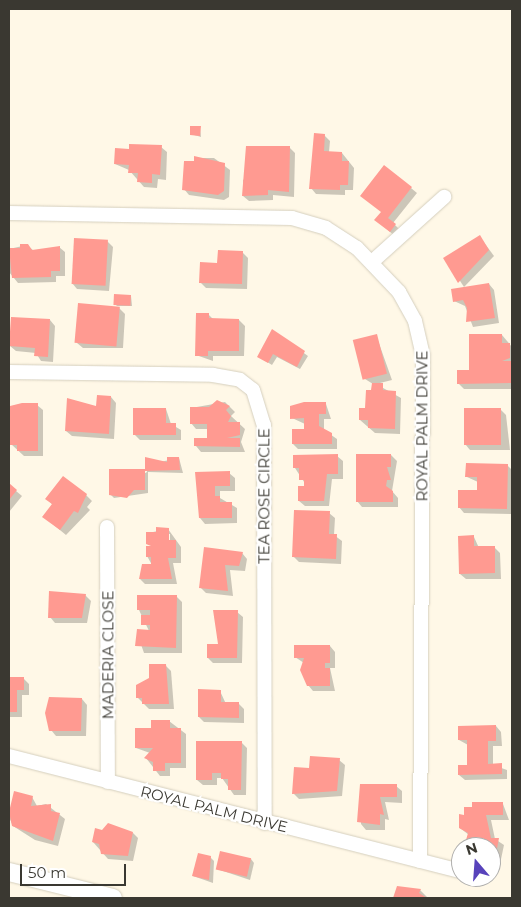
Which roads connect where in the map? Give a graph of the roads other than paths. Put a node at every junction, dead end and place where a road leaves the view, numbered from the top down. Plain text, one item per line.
1 (444, 198) dead end
2 (9, 213) edge
3 (373, 261) junction
4 (9, 372) edge
5 (107, 527) dead end
6 (9, 756) edge
7 (108, 782) junction
8 (265, 823) junction
9 (420, 861) junction
10 (451, 869) edge
11 (9, 872) edge
12 (113, 898) edge

1 - 3 street
2 - 3 street, ROYAL PALM DRIVE
3 - 9 street, ROYAL PALM DRIVE
4 - 8 street, TEA ROSE CIRCLE
5 - 7 street, MADERIA CLOSE
6 - 7 street, ROYAL PALM DRIVE
7 - 8 street, ROYAL PALM DRIVE
8 - 9 street, ROYAL PALM DRIVE
9 - 10 street, ROYAL PALM DRIVE
11 - 12 street

